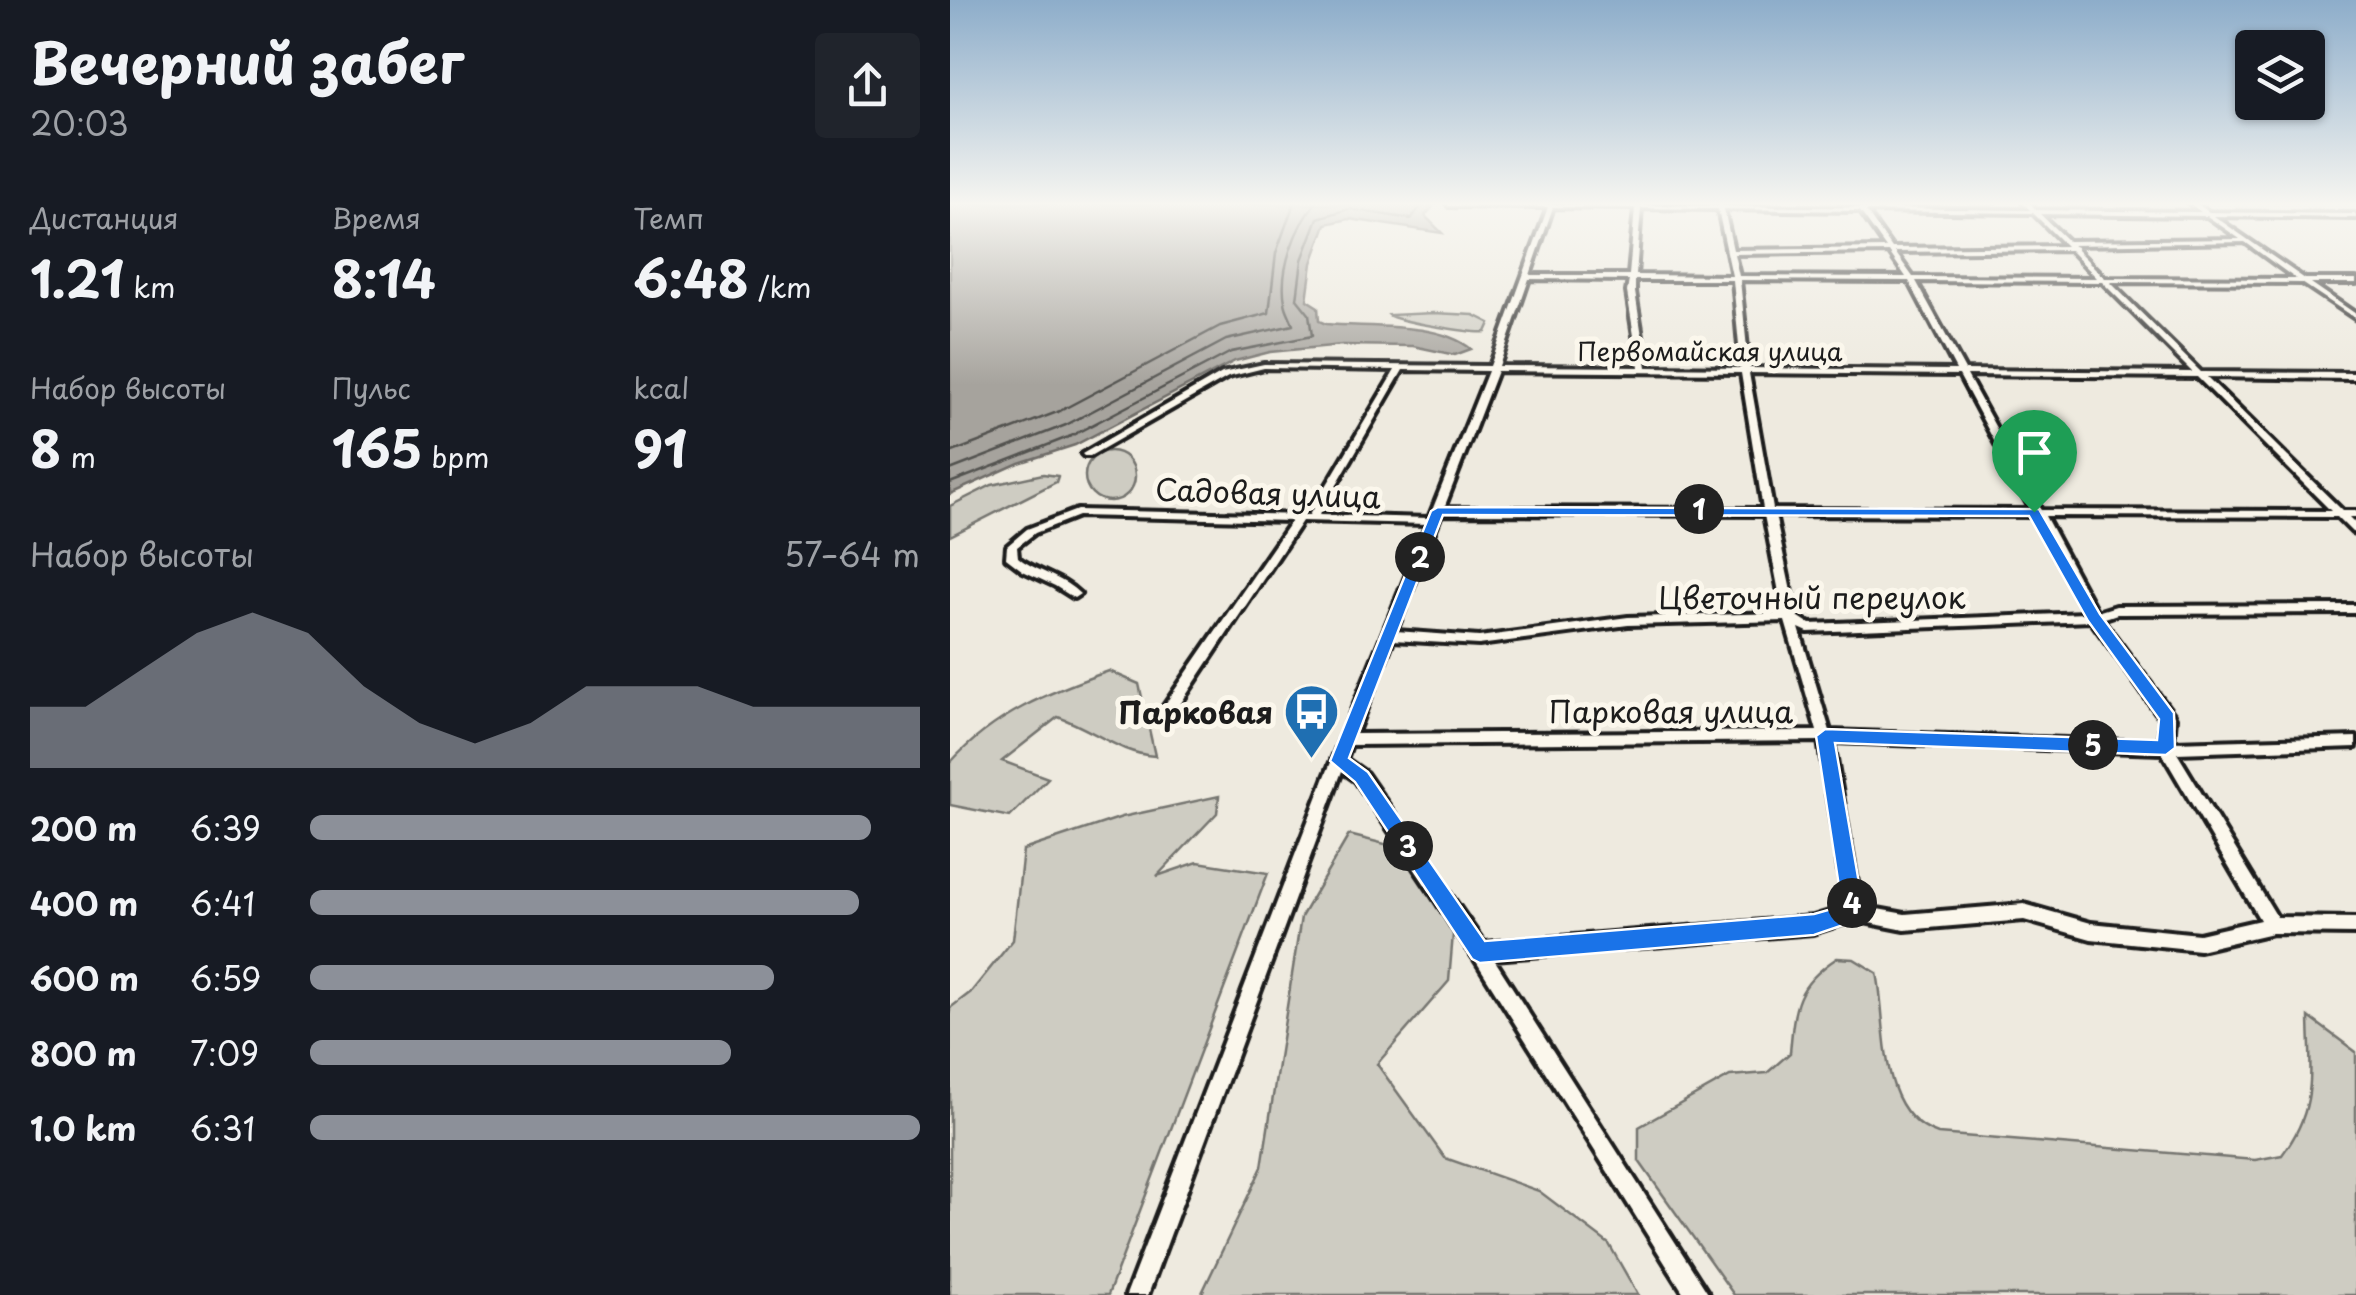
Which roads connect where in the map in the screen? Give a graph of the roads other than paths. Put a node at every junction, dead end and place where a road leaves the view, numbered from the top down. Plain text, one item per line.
1 (1532, 263) edge
2 (1632, 263) edge
3 (1734, 263) edge
4 (1901, 263) edge
5 (2091, 263) edge
6 (2279, 263) edge
7 (1528, 277) junction
8 (1631, 278) junction
9 (1736, 278) junction
10 (1912, 280) junction
11 (2107, 280) junction
12 (2306, 282) junction
13 (2356, 282) edge
14 (2356, 317) edge
15 (1401, 366) junction
16 (1494, 367) junction
17 (1644, 370) junction
18 (1745, 371) junction
19 (1964, 373) junction
20 (2205, 376) junction
21 (2356, 376) edge
22 (1087, 454) dead end
23 (1768, 509) junction
24 (2034, 512) junction
25 (2340, 514) junction
26 (2356, 514) edge
27 (1436, 516) junction
28 (1305, 519) junction
29 (2356, 530) edge
30 (1074, 594) dead end
31 (2356, 609) edge
32 (2094, 617) junction
33 (1790, 618) junction
34 (1389, 635) junction
35 (1166, 714) dead end
36 (1825, 736) junction
37 (1347, 740) junction
38 (2356, 742) edge
39 (2166, 748) junction
40 (1339, 761) junction
41 (1854, 912) junction
42 (2272, 925) junction
43 (2356, 926) edge
44 (1480, 952) junction
45 (1137, 1295) edge
46 (1698, 1295) edge

1 - 7 street
2 - 8 street
3 - 9 street
4 - 10 street
5 - 11 street
6 - 12 street
7 - 8 street
7 - 16 street
8 - 9 street
8 - 17 street
9 - 10 street
9 - 18 street
10 - 11 street
10 - 19 street
11 - 12 street
11 - 20 street
12 - 13 street
12 - 14 street
15 - 16 street, Первомайская улица
15 - 22 street, Первомайская улица
15 - 28 street
16 - 17 street, Первомайская улица
16 - 27 street
17 - 18 street, Первомайская улица
18 - 19 street, Первомайская улица
18 - 23 street
19 - 20 street, Первомайская улица
19 - 24 street
20 - 21 street, Первомайская улица
20 - 25 street
23 - 24 street, Садовая улица
23 - 27 street, Садовая улица
23 - 33 street
24 - 25 street, Садовая улица
24 - 32 street
25 - 26 street, Садовая улица
25 - 29 street
27 - 28 street, Садовая улица
27 - 34 street
28 - 30 street, Садовая улица
28 - 35 street
31 - 32 street, Цветочный переулок
32 - 33 street, Цветочный переулок
32 - 39 street
33 - 34 street, Цветочный переулок
33 - 36 street
34 - 37 street
36 - 37 street, Парковая улица
36 - 39 street, Парковая улица
36 - 41 street
37 - 40 street
38 - 39 street, Парковая улица
39 - 42 street
40 - 44 street
40 - 45 street
41 - 42 street
41 - 44 street
42 - 43 street
44 - 46 street

